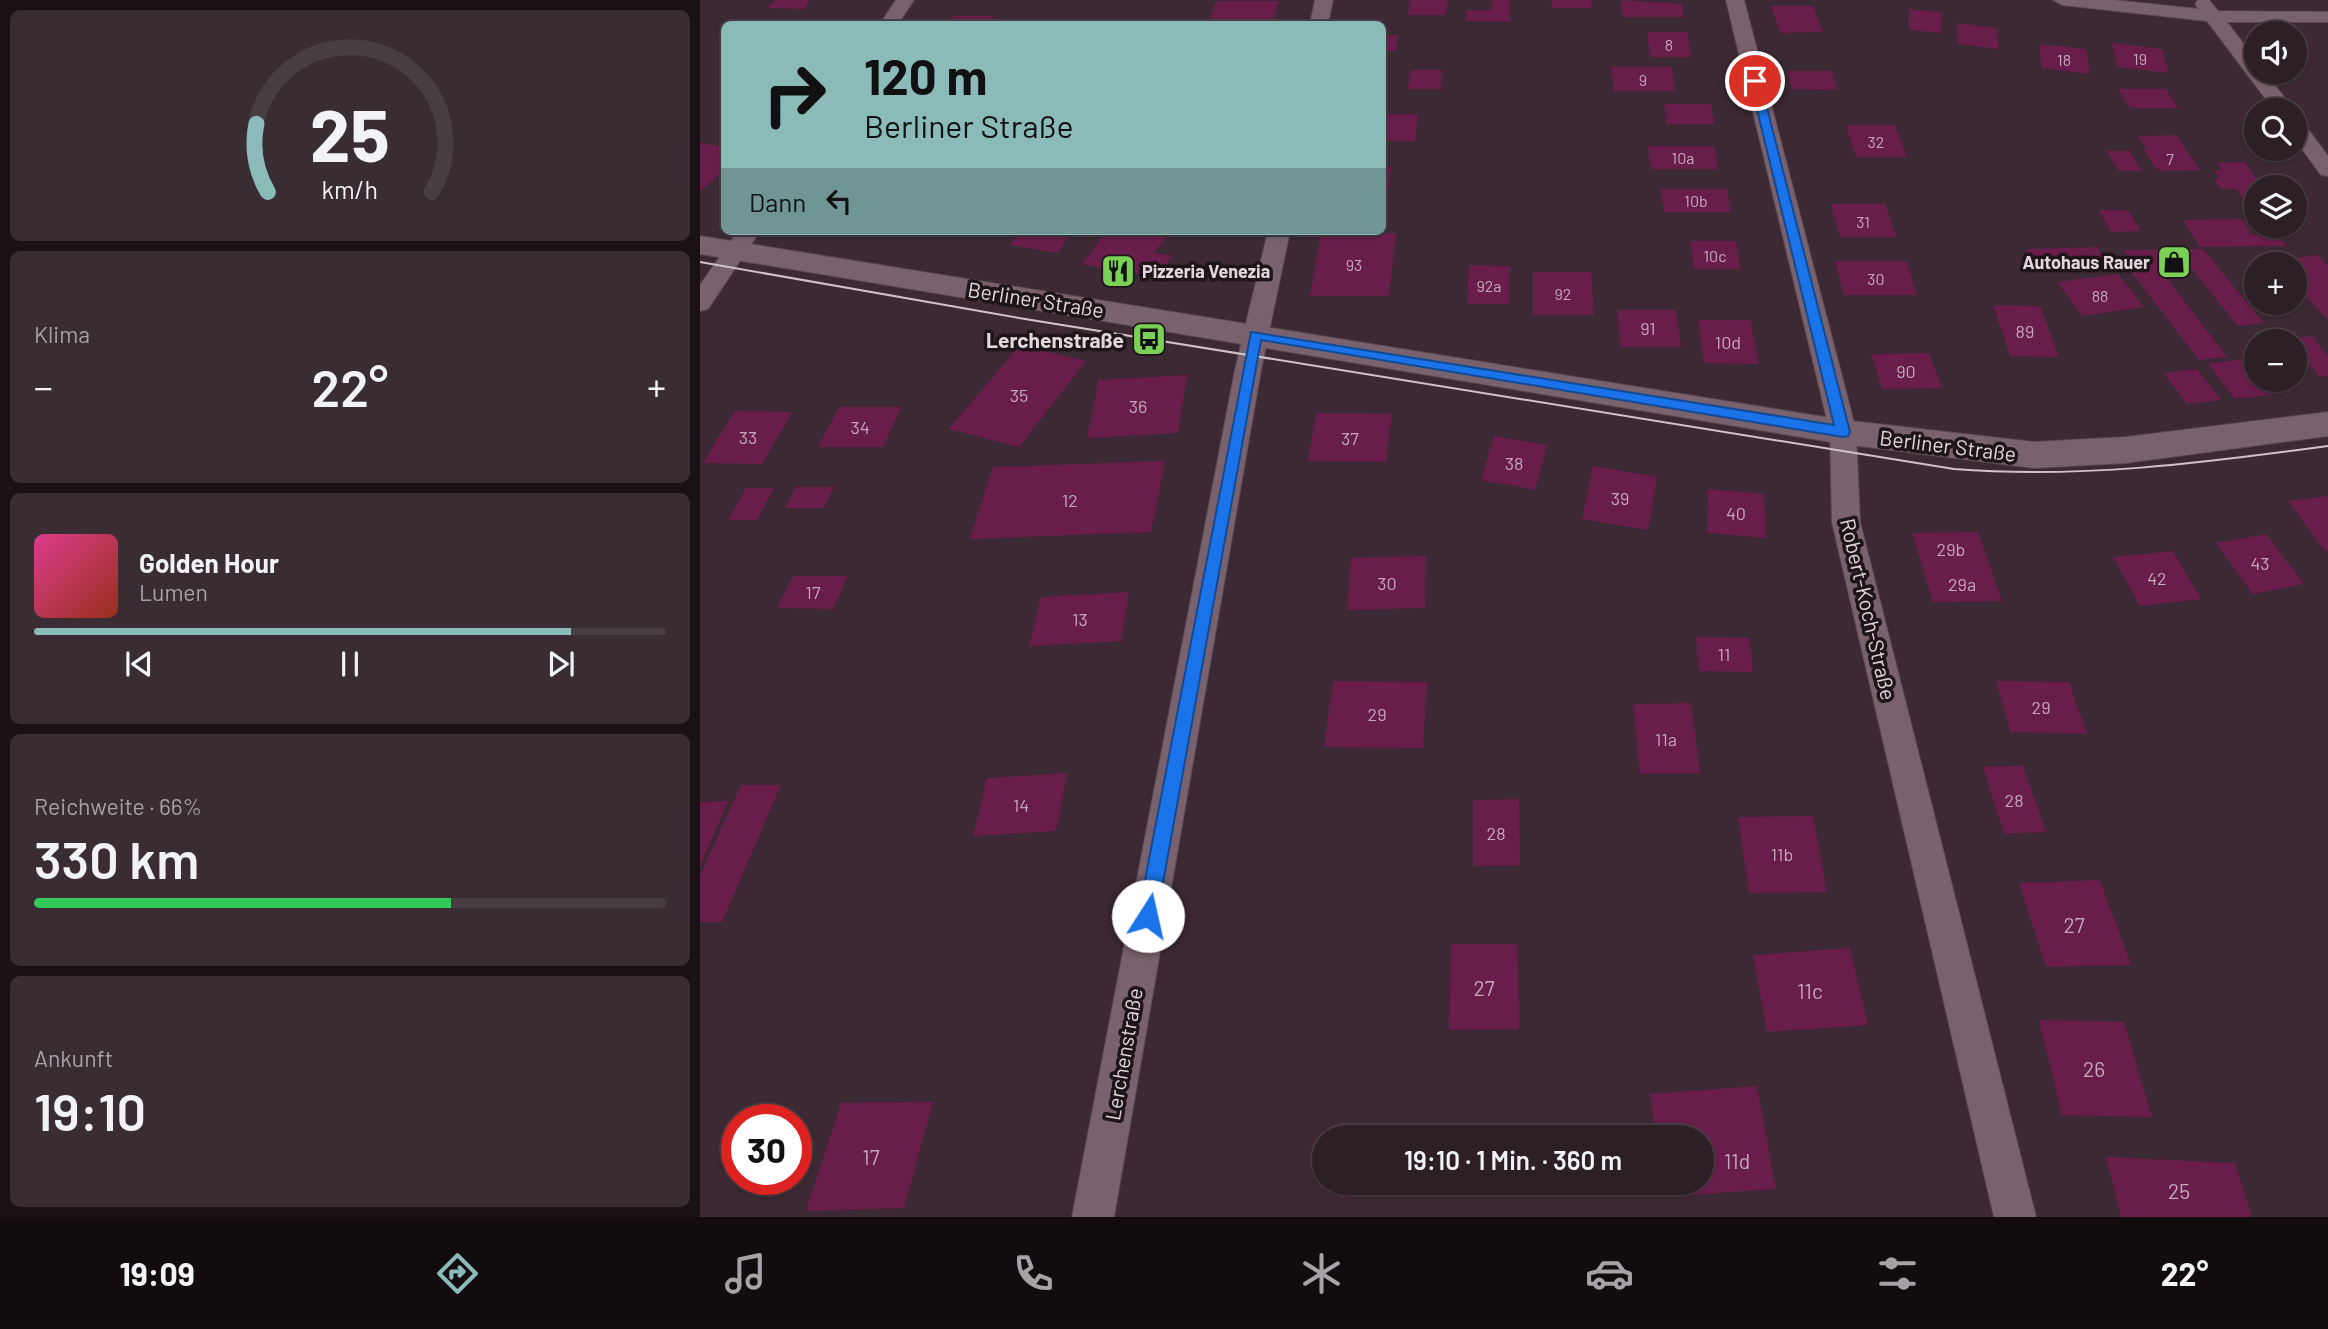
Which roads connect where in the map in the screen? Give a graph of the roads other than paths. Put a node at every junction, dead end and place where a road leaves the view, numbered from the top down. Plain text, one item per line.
1 (905, 0) edge
2 (1324, 0) edge
3 (1735, 0) edge
4 (2062, 0) edge
5 (2200, 0) edge
6 (2213, 16) junction
7 (2328, 18) edge
8 (891, 21) edge
9 (1320, 21) edge
10 (2275, 98) edge
11 (2307, 142) edge
12 (2328, 170) edge
13 (1278, 235) edge
14 (742, 241) edge
15 (700, 245) edge
16 (700, 303) edge
17 (1255, 335) junction
18 (2328, 424) edge
19 (1843, 432) junction
20 (1093, 1217) edge
21 (2015, 1217) edge

1 - 8 street
2 - 9 street
3 - 19 street, Robert-Koch-Straße
4 - 6 street
5 - 6 street
6 - 7 street
6 - 10 street
11 - 12 street
13 - 17 street, Lerchenstraße
14 - 15 street, Berliner Straße
14 - 16 street
14 - 17 street, Berliner Straße
17 - 19 street, Berliner Straße
17 - 20 street, Lerchenstraße
18 - 19 street, Berliner Straße
19 - 21 street, Robert-Koch-Straße

